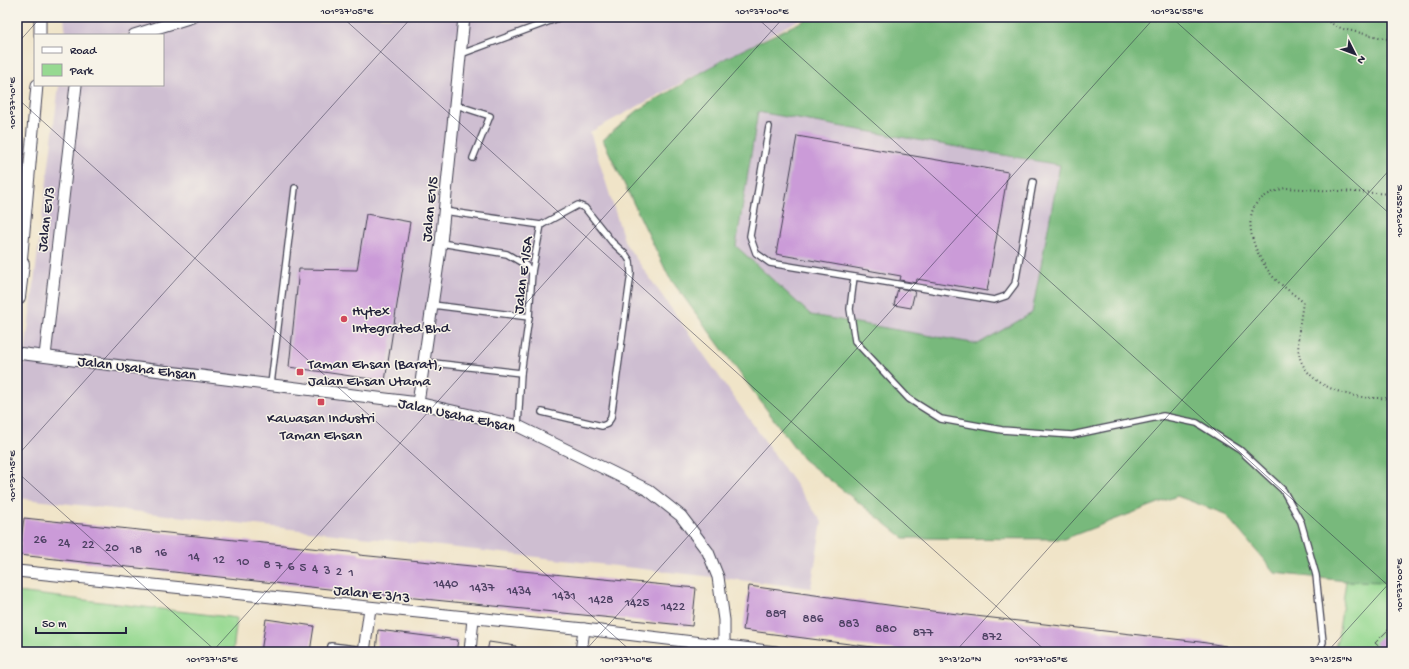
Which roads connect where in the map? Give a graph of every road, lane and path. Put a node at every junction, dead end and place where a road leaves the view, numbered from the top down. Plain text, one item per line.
1 (40, 17) edge
2 (192, 17) edge
3 (464, 17) edge
4 (561, 17) edge
5 (1318, 17) edge
6 (40, 34) edge
7 (137, 34) edge
8 (1392, 40) edge
9 (461, 54) junction
10 (37, 86) edge
11 (76, 86) edge
12 (456, 105) junction
13 (769, 127) dead end
14 (473, 158) dead end
15 (1033, 182) dead end
16 (295, 188) dead end
17 (1392, 194) edge
18 (444, 211) junction
19 (541, 225) junction
20 (441, 243) junction
21 (19, 264) edge
22 (532, 272) junction
23 (854, 277) junction
24 (17, 297) edge
25 (433, 304) junction
26 (529, 317) junction
27 (17, 353) edge
28 (45, 356) junction
29 (425, 362) junction
30 (521, 373) junction
31 (271, 384) junction
32 (1392, 397) edge
33 (418, 403) junction
34 (542, 412) dead end
35 (518, 426) junction
36 (17, 571) edge
37 (370, 608) junction
38 (473, 618) junction
39 (584, 629) junction
40 (691, 647) edge
41 (724, 649) edge
42 (364, 651) edge
43 (753, 651) edge
44 (330, 652) edge
45 (470, 652) edge
46 (581, 652) edge
47 (776, 652) edge
48 (1319, 652) edge

1 - 6 street
2 - 7 street
3 - 9 street, Jalan E1/5
4 - 9 lane
5 - 8 path
9 - 12 street, Jalan E1/5
10 - 21 street
11 - 28 street, Jalan E1/3
12 - 14 lane
12 - 18 street, Jalan E1/5
13 - 23 lane
15 - 23 lane
16 - 31 lane
17 - 32 path
18 - 19 lane, Jalan E 1/5A
18 - 20 street, Jalan E1/5
19 - 22 lane, Jalan E 1/5A
19 - 34 lane
20 - 22 lane
20 - 25 street, Jalan E1/5
21 - 24 street
22 - 26 lane, Jalan E 1/5A
23 - 48 lane
25 - 26 lane
25 - 29 street, Jalan E1/5
26 - 30 lane, Jalan E 1/5A
27 - 28 street, Jalan Usaha Ehsan
28 - 31 street, Jalan Usaha Ehsan
29 - 30 lane
29 - 33 street, Jalan E1/5
30 - 35 lane, Jalan E 1/5A
31 - 33 street, Jalan Usaha Ehsan
33 - 35 street, Jalan Usaha Ehsan
35 - 41 street, Jalan Usaha Ehsan
36 - 37 street, Jalan E 3/13
37 - 38 street, Jalan E 3/13
37 - 42 street
38 - 39 street, Jalan E 3/13
38 - 45 street
39 - 40 street, Jalan E 3/13
39 - 46 street
40 - 41 street, Jalan E 3/13
41 - 43 street, Jalan E 3/13
42 - 44 lane
43 - 47 street, Jalan E 3/13

